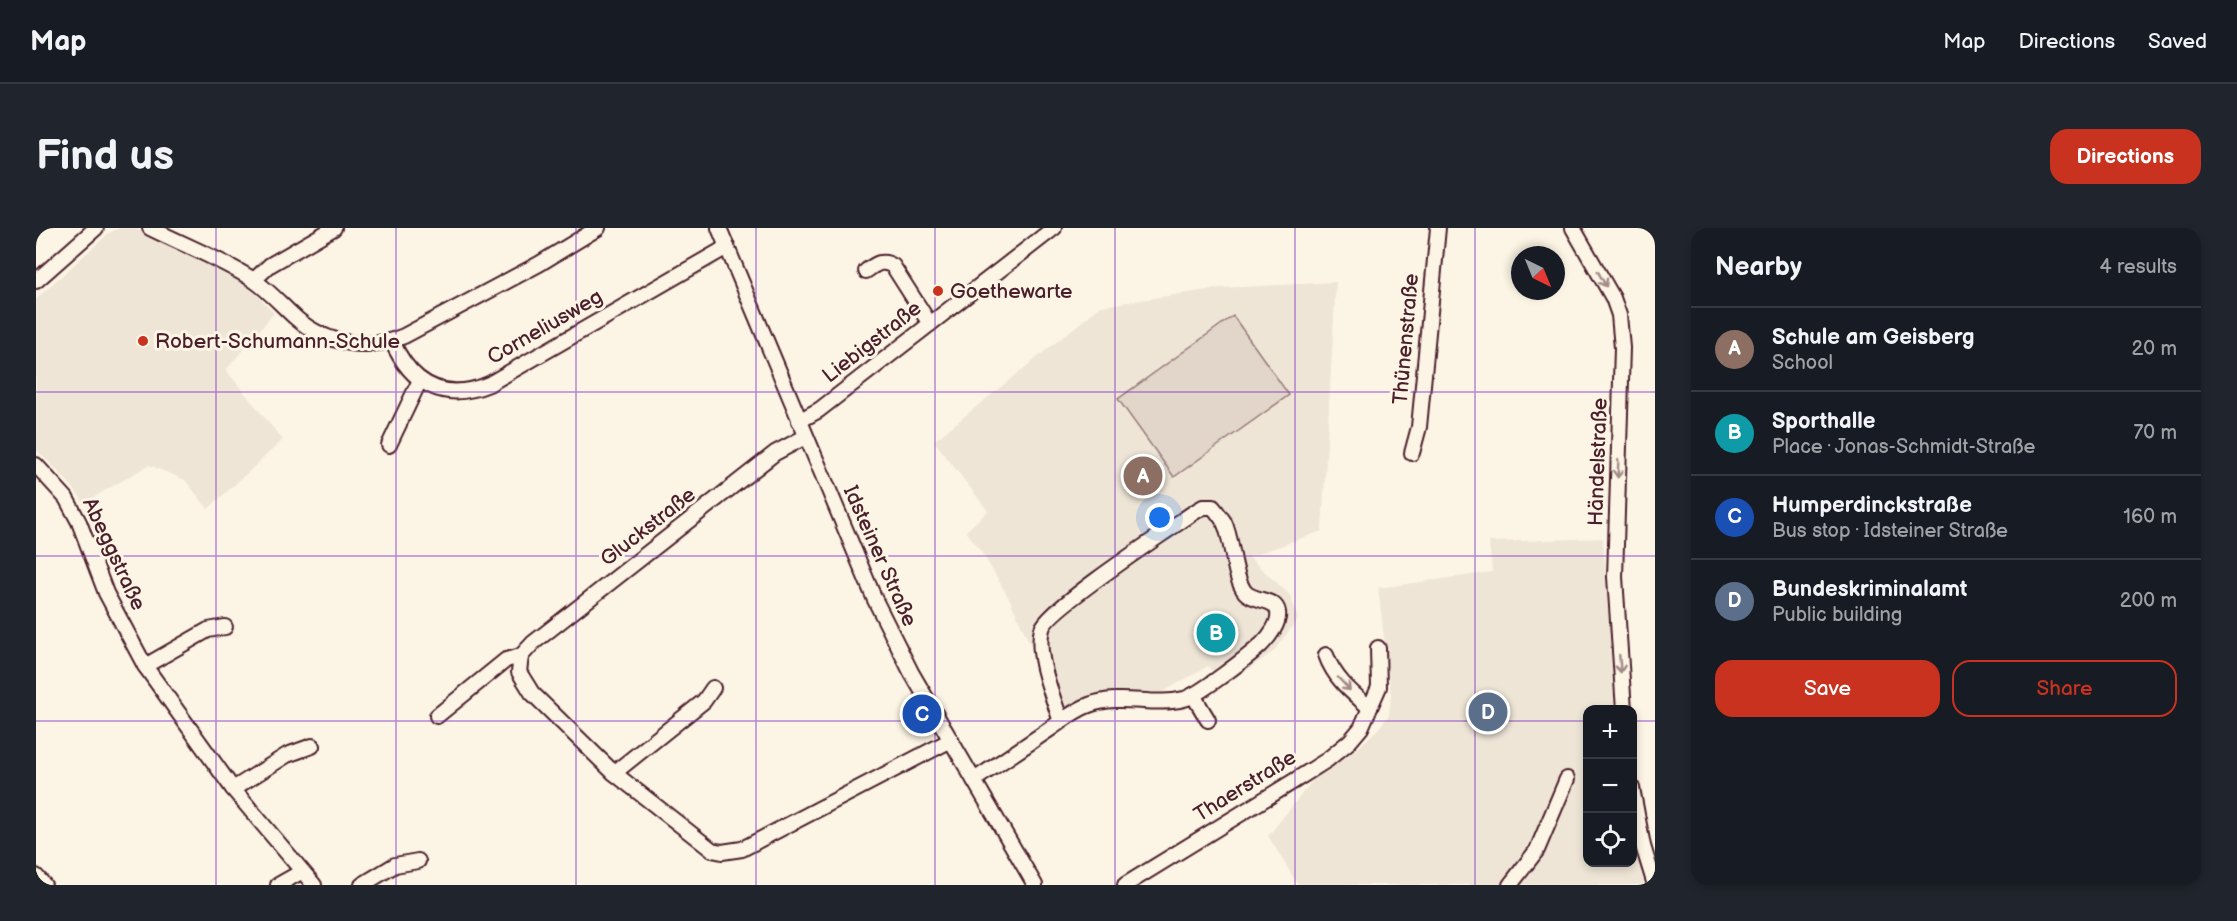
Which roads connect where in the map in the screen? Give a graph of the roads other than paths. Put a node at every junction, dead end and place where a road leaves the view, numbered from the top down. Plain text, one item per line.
1 (96, 228) edge
2 (150, 228) edge
3 (334, 228) edge
4 (598, 228) edge
5 (718, 228) edge
6 (1054, 228) edge
7 (1437, 228) edge
8 (1573, 228) edge
9 (726, 247) junction
10 (867, 271) dead end
11 (254, 280) junction
12 (36, 282) edge
13 (930, 324) junction
14 (392, 341) junction
15 (420, 380) junction
16 (799, 421) junction
17 (805, 437) junction
18 (388, 445) dead end
19 (1412, 453) dead end
20 (36, 465) edge
21 (225, 627) dead end
22 (1378, 648) dead end
23 (1326, 655) dead end
24 (521, 656) junction
25 (145, 666) junction
26 (713, 688) dead end
27 (1193, 696) junction
28 (1624, 705) edge
29 (1370, 708) junction
30 (437, 716) dead end
31 (1208, 720) dead end
32 (1061, 722) junction
33 (951, 740) junction
34 (312, 746) dead end
35 (614, 773) junction
36 (1567, 779) dead end
37 (974, 780) junction
38 (233, 789) junction
39 (1637, 813) edge
40 (418, 861) dead end
41 (300, 872) junction
42 (36, 876) edge
43 (44, 885) edge
44 (278, 885) edge
45 (314, 885) edge
46 (362, 885) edge
47 (1035, 885) edge
48 (1125, 885) edge
49 (1510, 885) edge
50 (1655, 885) edge

1 - 12 street
2 - 11 street
3 - 11 street
4 - 14 street
5 - 9 street, Idsteiner Straße
6 - 13 street, Liebigstraße
7 - 19 street, Thünenstraße
8 -> 28 street, Händelstraße
9 - 15 street, Corneliusweg
9 - 16 street, Idsteiner Straße
10 - 13 street
11 - 14 street
13 - 16 street, Liebigstraße
14 - 15 street, Corneliusweg
15 - 18 street
16 - 17 street, Idsteiner Straße
17 - 24 street, Gluckstraße
17 - 33 street, Idsteiner Straße
20 - 25 street, Abeggstraße
21 - 25 street
22 - 29 street, Thaerstraße
23 -> 29 street
24 - 30 street, Gluckstraße
24 - 35 street
25 - 38 street, Abeggstraße
26 - 35 street
27 - 31 street
27 - 32 street
27 - 32 street
29 - 48 street, Thaerstraße
32 - 37 street
33 - 35 street
33 - 37 street, Idsteiner Straße
34 - 38 street
36 - 49 street
37 - 47 street, Idsteiner Straße
38 - 41 street, Abeggstraße
39 - 50 street
40 - 46 street
41 - 44 street
41 - 45 street, Abeggstraße
42 - 43 street

